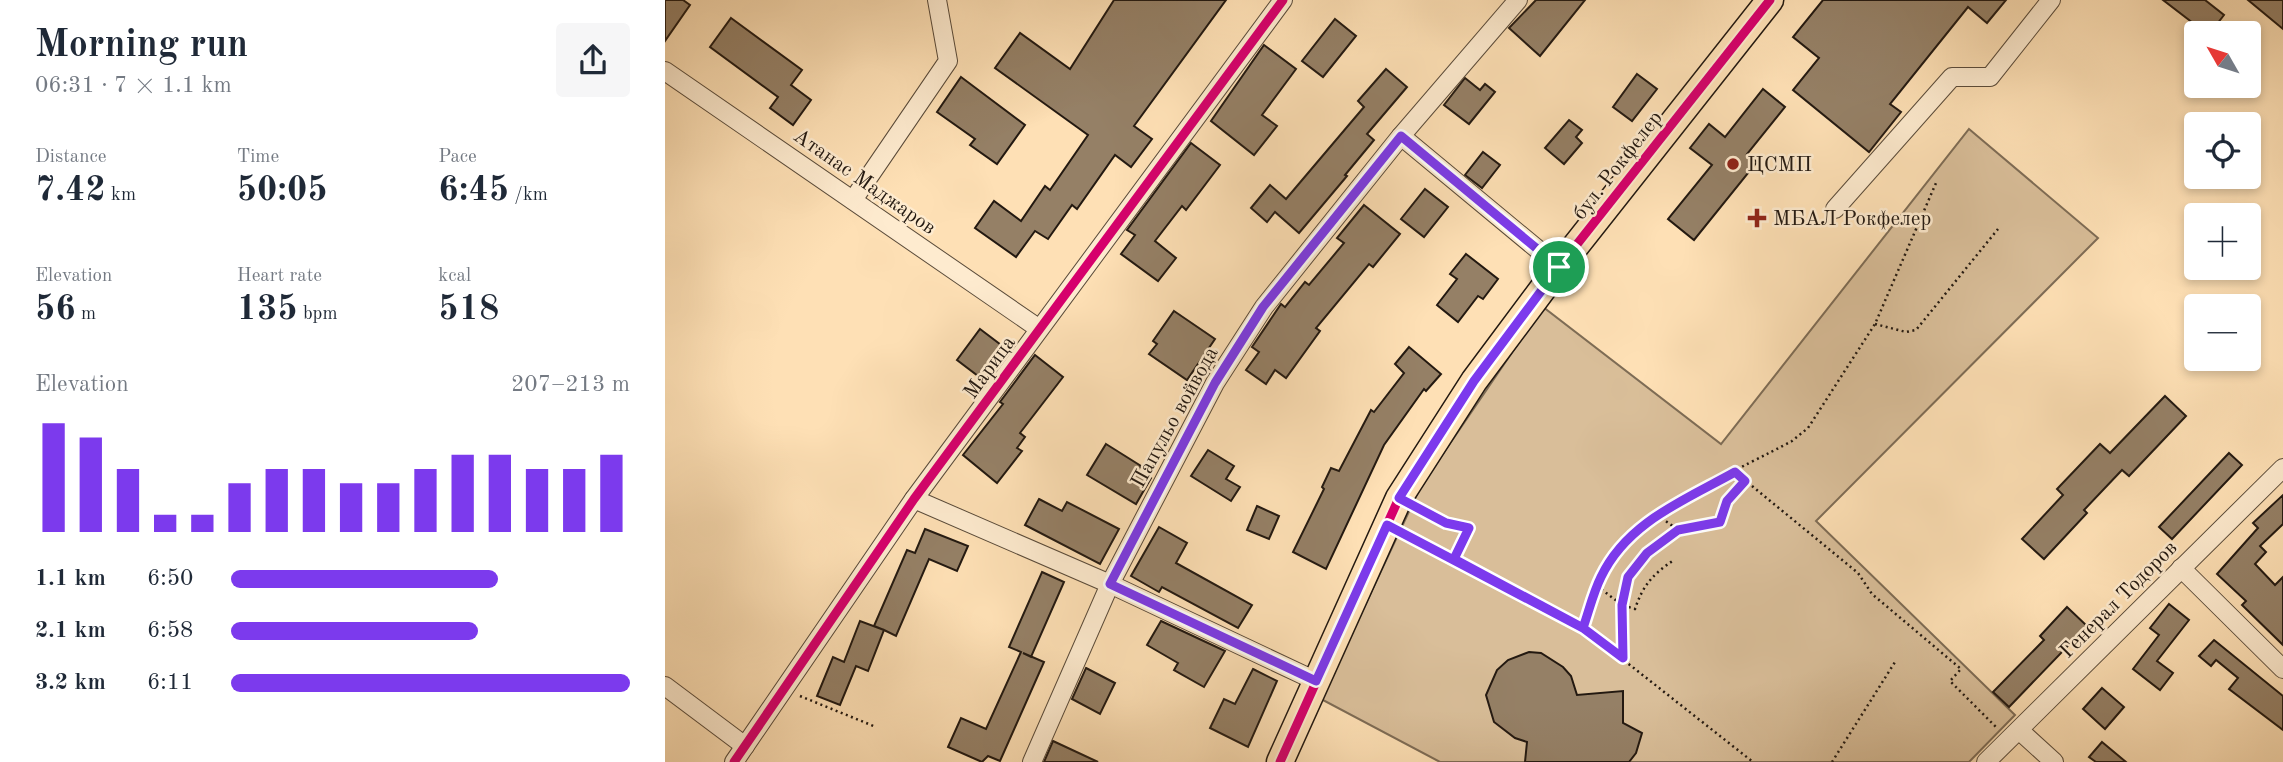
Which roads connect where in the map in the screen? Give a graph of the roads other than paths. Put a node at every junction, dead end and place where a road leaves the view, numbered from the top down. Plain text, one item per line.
1 (937, 0) edge
2 (1283, 0) edge
3 (1518, 0) edge
4 (1770, 0) edge
5 (2051, 0) edge
6 (665, 71) edge
7 (1401, 136) junction
8 (853, 200) junction
9 (1835, 209) dead end
10 (1559, 267) junction
11 (1038, 328) junction
12 (2283, 468) edge
13 (1399, 498) junction
14 (914, 499) junction
15 (1469, 528) road end
16 (2181, 568) junction
17 (1110, 584) junction
18 (2283, 669) edge
19 (1316, 681) junction
20 (665, 687) edge
21 (2019, 730) junction
22 (745, 746) junction
23 (734, 762) edge
24 (1032, 762) edge
25 (1280, 762) edge
26 (1986, 762) edge
27 (2054, 762) edge

1 - 8 street
2 - 11 street, Марица
3 - 7 street, Папульо войвода
4 - 10 main road, бул. Рокфелер
5 - 9 street
6 - 8 street, Атанас Маджаров
7 - 10 street
7 - 17 street, Папульо войвода
8 - 11 street, Атанас Маджаров
10 - 13 main road, бул. Рокфелер
11 - 14 street, Марица
12 - 16 street, Генерал Тодоров
13 - 15 lane
13 - 19 main road, бул. Рокфелер
14 - 17 street
14 - 22 street, Марица
16 - 18 street
16 - 21 street, Генерал Тодоров
17 - 19 street
17 - 24 street, Папульо войвода
19 - 25 main road, бул. Рокфелер
20 - 22 street
21 - 26 street, Генерал Тодоров
21 - 27 street
22 - 23 street, Марица

